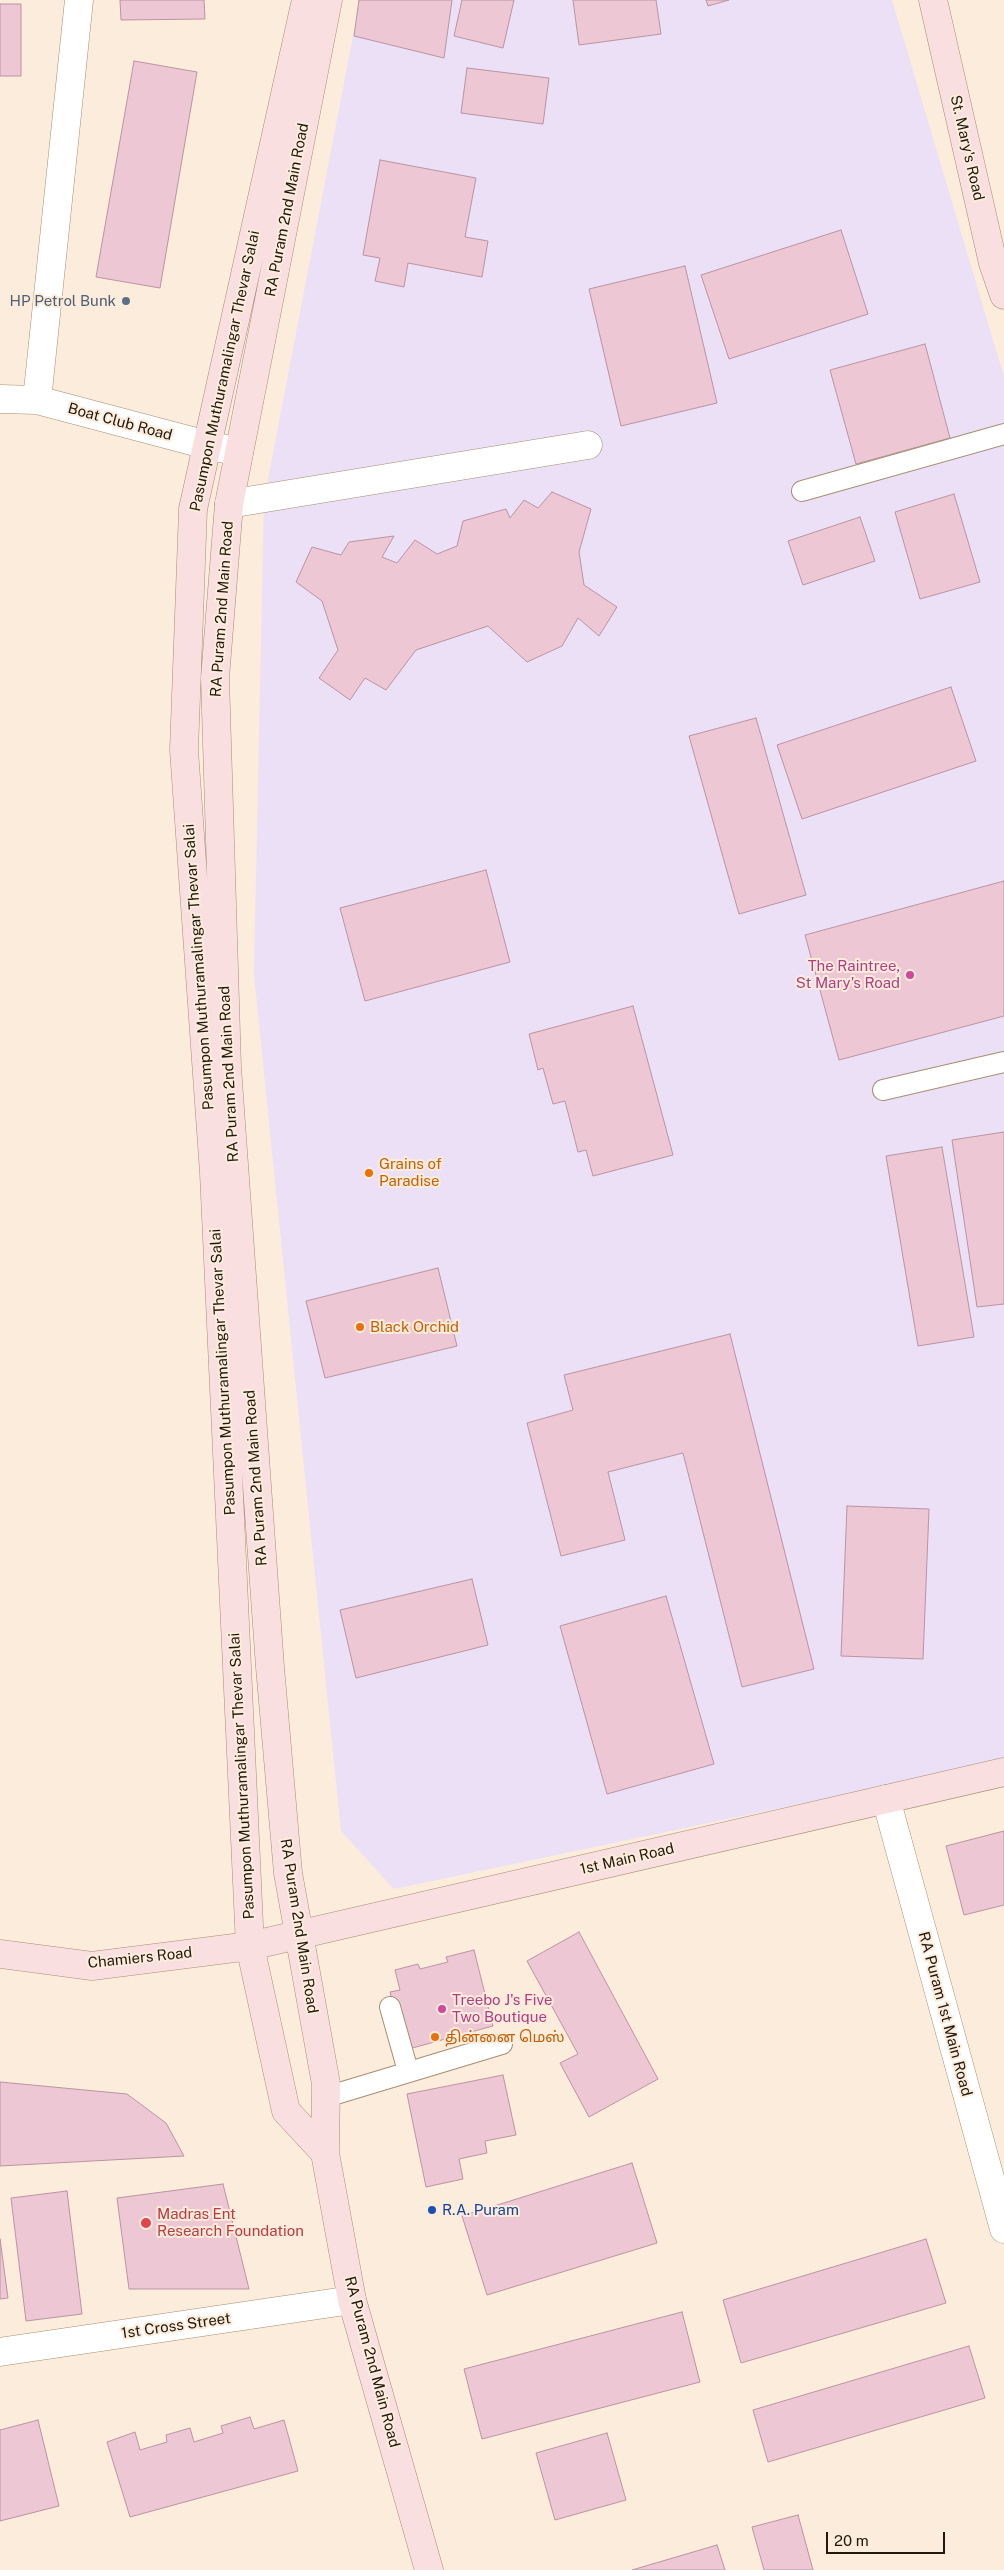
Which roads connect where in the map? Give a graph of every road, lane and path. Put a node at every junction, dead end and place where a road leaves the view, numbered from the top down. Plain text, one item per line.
1 (79, 0) edge
2 (306, 0) edge
3 (328, 0) edge
4 (933, 0) edge
5 (999, 262) edge
6 (1004, 295) edge
7 (0, 399) edge
8 (37, 400) junction
9 (1004, 434) edge
10 (207, 445) junction
11 (588, 445) dead end
12 (240, 452) junction
13 (802, 491) dead end
14 (229, 504) junction
15 (1004, 1062) edge
16 (883, 1090) dead end
17 (1004, 1772) edge
18 (886, 1799) junction
19 (298, 1935) junction
20 (250, 1946) junction
21 (0, 1954) edge
22 (390, 2007) dead end
23 (502, 2044) dead end
24 (408, 2071) junction
25 (326, 2097) junction
26 (325, 2152) junction
27 (1004, 2229) edge
28 (352, 2300) junction
29 (0, 2352) edge
30 (429, 2570) edge

1 - 8 street
2 - 10 main road, Pasumpon Muthuramalingar Thevar Salai
3 - 12 main road, RA Puram 2nd Main Road
4 - 5 main road, St. Mary's Road
5 - 6 main road, St. Mary's Road
7 - 8 street, Boat Club Road
8 - 10 street, Boat Club Road
9 - 13 lane
10 - 12 street, Boat Club Road
10 - 20 main road, Pasumpon Muthuramalingar Thevar Salai
11 - 14 street
12 - 14 main road, RA Puram 2nd Main Road
14 - 19 main road, RA Puram 2nd Main Road
15 - 16 lane
17 - 18 main road, 1st Main Road
18 - 19 main road, 1st Main Road
18 - 27 street, RA Puram 1st Main Road
19 - 20 main road, 1st Main Road
19 - 25 main road, RA Puram 2nd Main Road
20 - 21 main road, Chamiers Road
20 - 26 main road
22 - 24 lane
23 - 24 lane
24 - 25 lane
25 - 26 main road, RA Puram 2nd Main Road
26 - 28 main road, RA Puram 2nd Main Road
28 - 29 street, 1st Cross Street
28 - 30 main road, RA Puram 2nd Main Road

